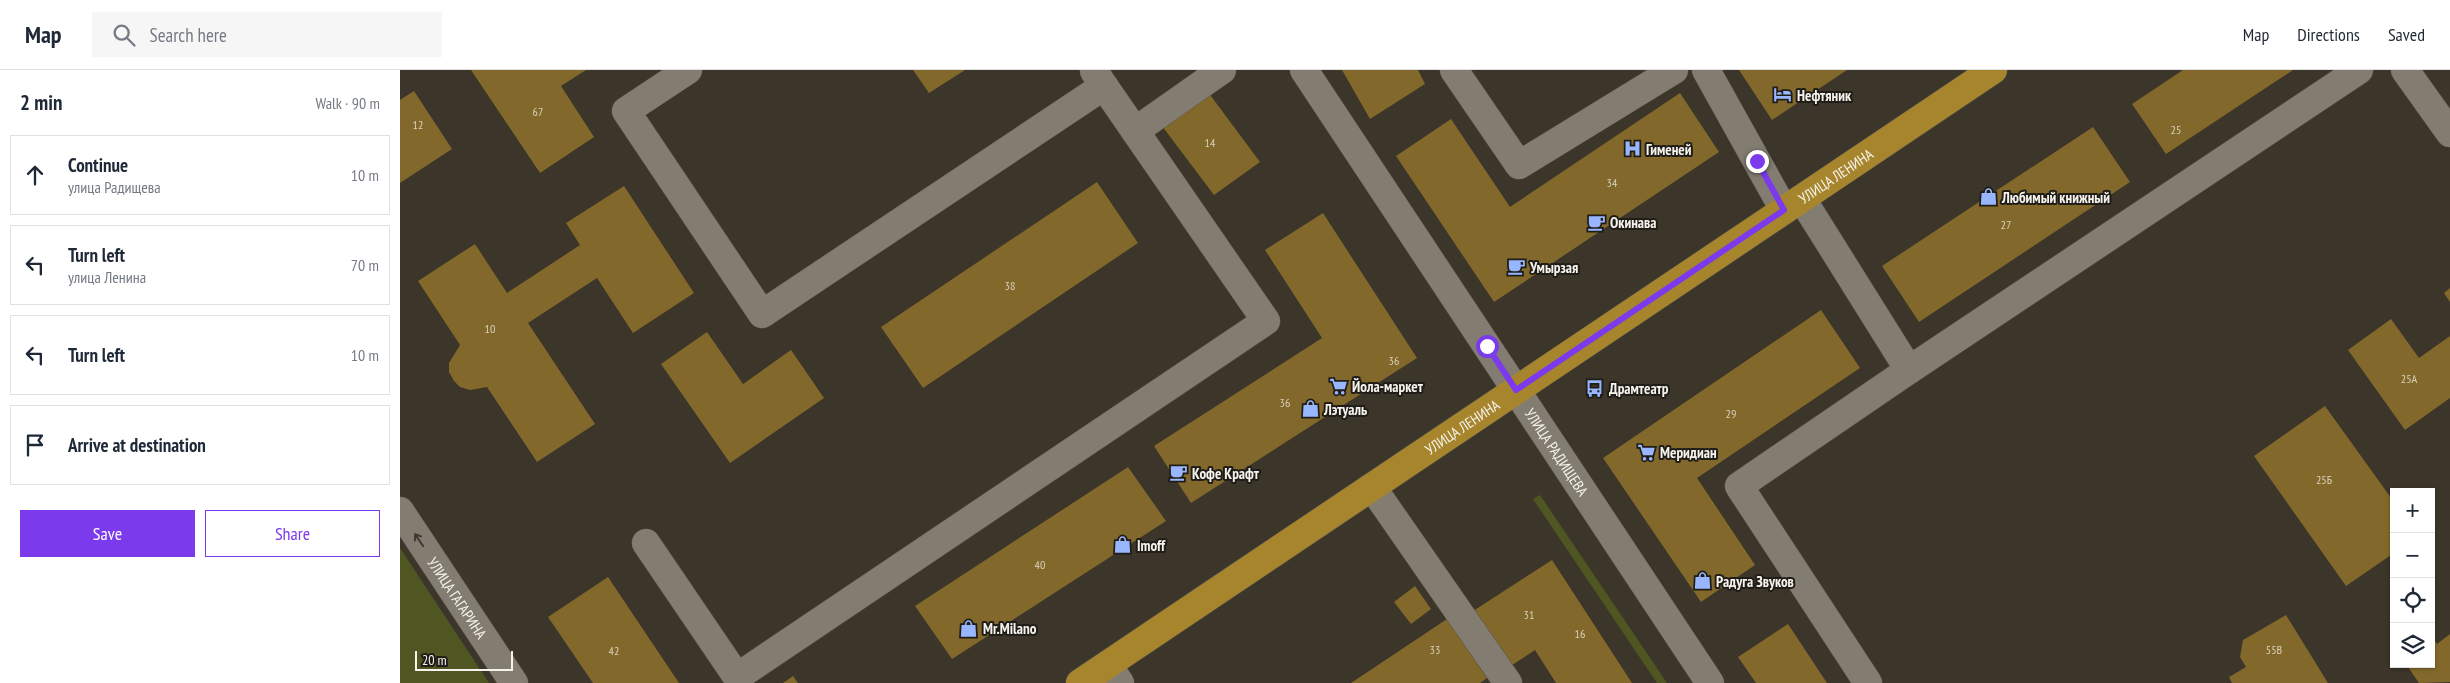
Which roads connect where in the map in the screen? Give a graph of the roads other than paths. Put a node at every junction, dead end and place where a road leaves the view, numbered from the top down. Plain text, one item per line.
1 (688, 70) edge
2 (1222, 70) edge
3 (1304, 70) edge
4 (1454, 70) edge
5 (1674, 70) edge
6 (1706, 70) edge
7 (1993, 70) edge
8 (2359, 70) edge
9 (2405, 70) edge
10 (1098, 78) edge
11 (1135, 131) junction
12 (2450, 133) edge
13 (1793, 204) junction
14 (1909, 370) junction
15 (1516, 390) junction
16 (1372, 487) junction
17 (400, 511) edge
18 (646, 543) dead end
19 (1114, 674) edge
20 (514, 683) edge
21 (1080, 683) edge
22 (1508, 683) edge
23 (1710, 683) edge
24 (1868, 683) edge

1 - 10 street
2 - 11 street
3 - 15 street, УЛИЦА РАДИЩЕВА
4 - 5 street
6 - 13 street
7 - 13 main road, УЛИЦА ЛЕНИНА
8 - 14 street
9 - 12 street
10 - 11 street
11 - 18 street
13 - 14 street
13 - 15 main road, УЛИЦА ЛЕНИНА
14 - 24 street
15 - 16 main road, УЛИЦА ЛЕНИНА
15 - 23 street, УЛИЦА РАДИЩЕВА
16 - 19 main road, УЛИЦА ЛЕНИНА
16 - 22 street
20 -> 17 street, УЛИЦА ГАГАРИНА
19 - 21 main road, УЛИЦА ЛЕНИНА

